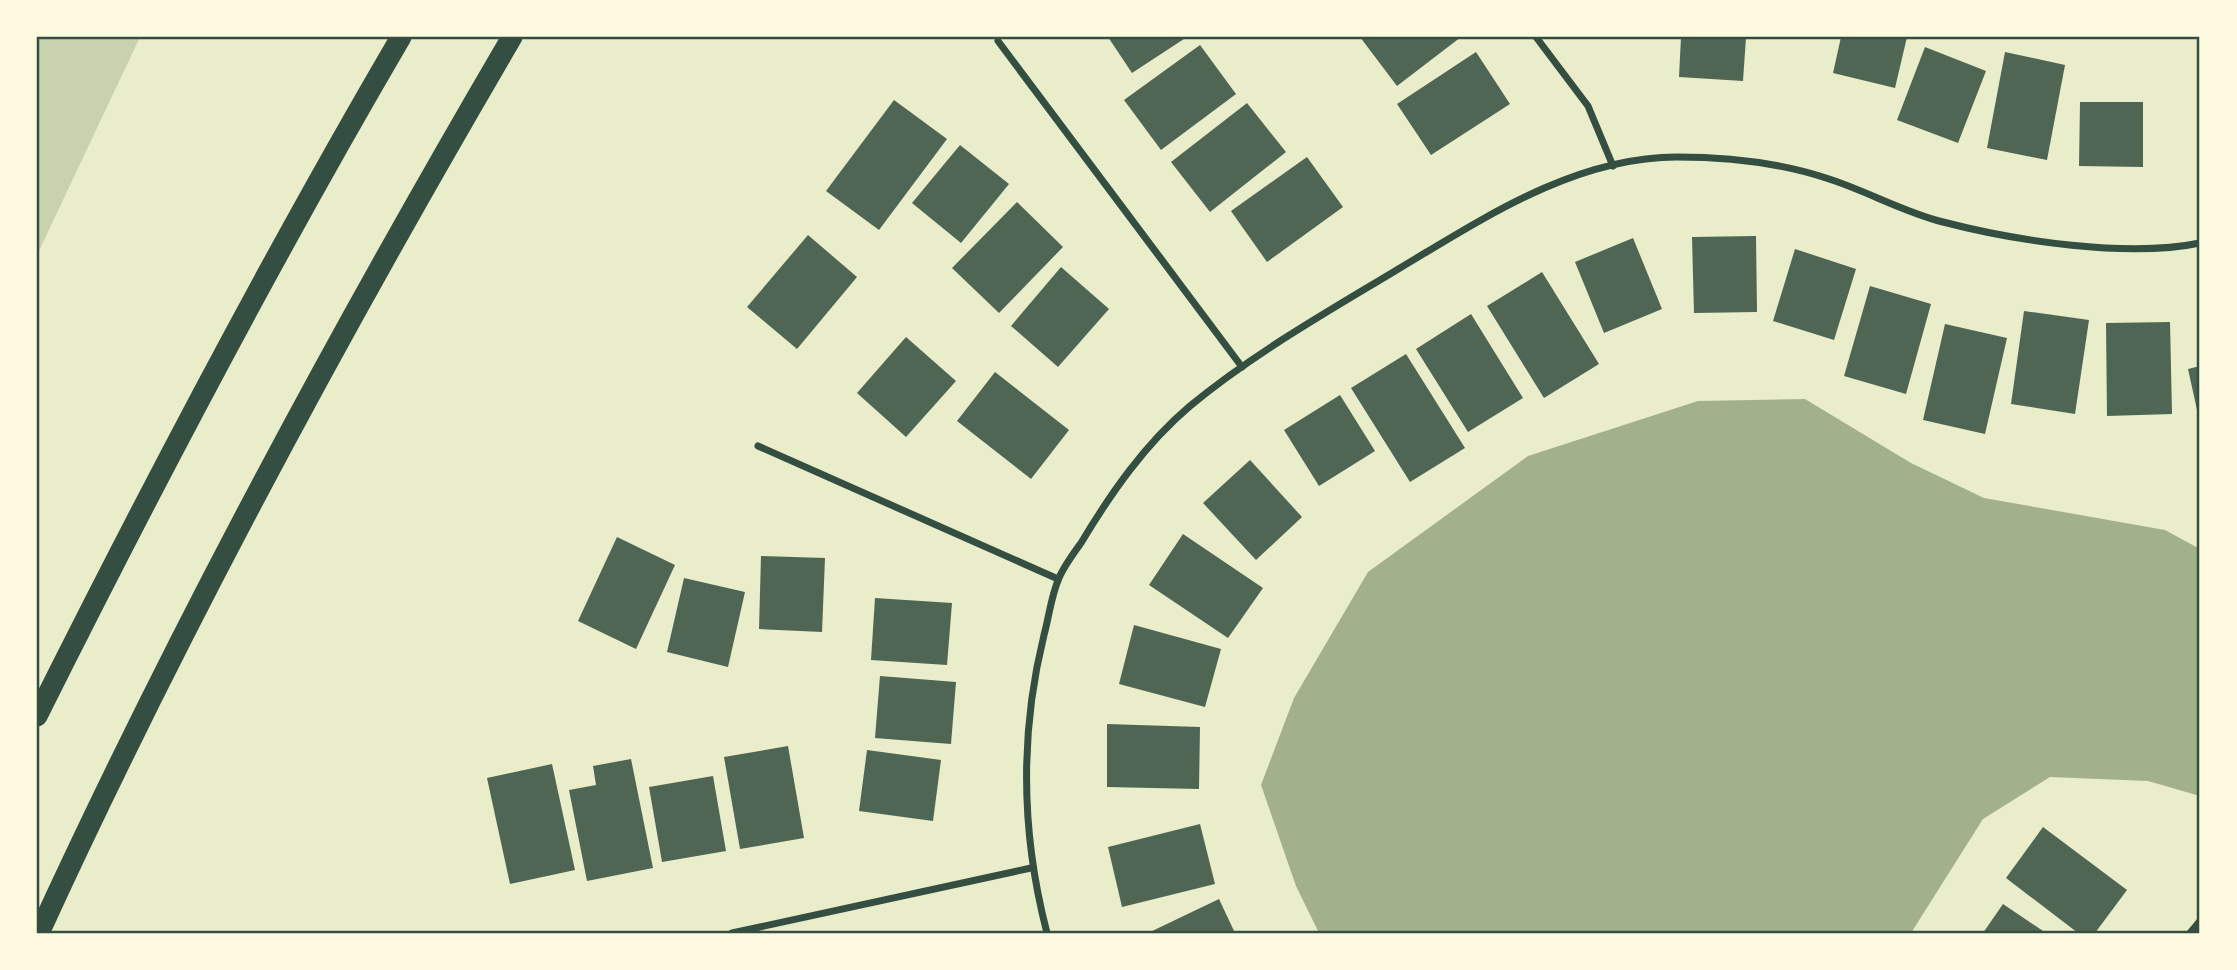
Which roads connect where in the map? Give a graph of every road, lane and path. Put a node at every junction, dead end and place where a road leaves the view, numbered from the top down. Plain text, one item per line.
1 (401, 37) edge
2 (512, 37) edge
3 (1536, 37) edge
4 (998, 41) dead end
5 (1613, 166) junction
6 (2200, 243) edge
7 (1242, 367) junction
8 (758, 446) dead end
9 (1058, 579) junction
10 (37, 716) edge
11 (1031, 868) junction
12 (2200, 921) edge
13 (39, 933) edge
14 (732, 933) edge
15 (1047, 933) edge
16 (2190, 933) edge

1 - 10 highway
2 - 13 highway
3 - 5 street
4 - 7 street
5 - 6 street
5 - 7 street
7 - 9 street
8 - 9 street
9 - 11 street
11 - 14 street
11 - 15 street
12 - 16 street

